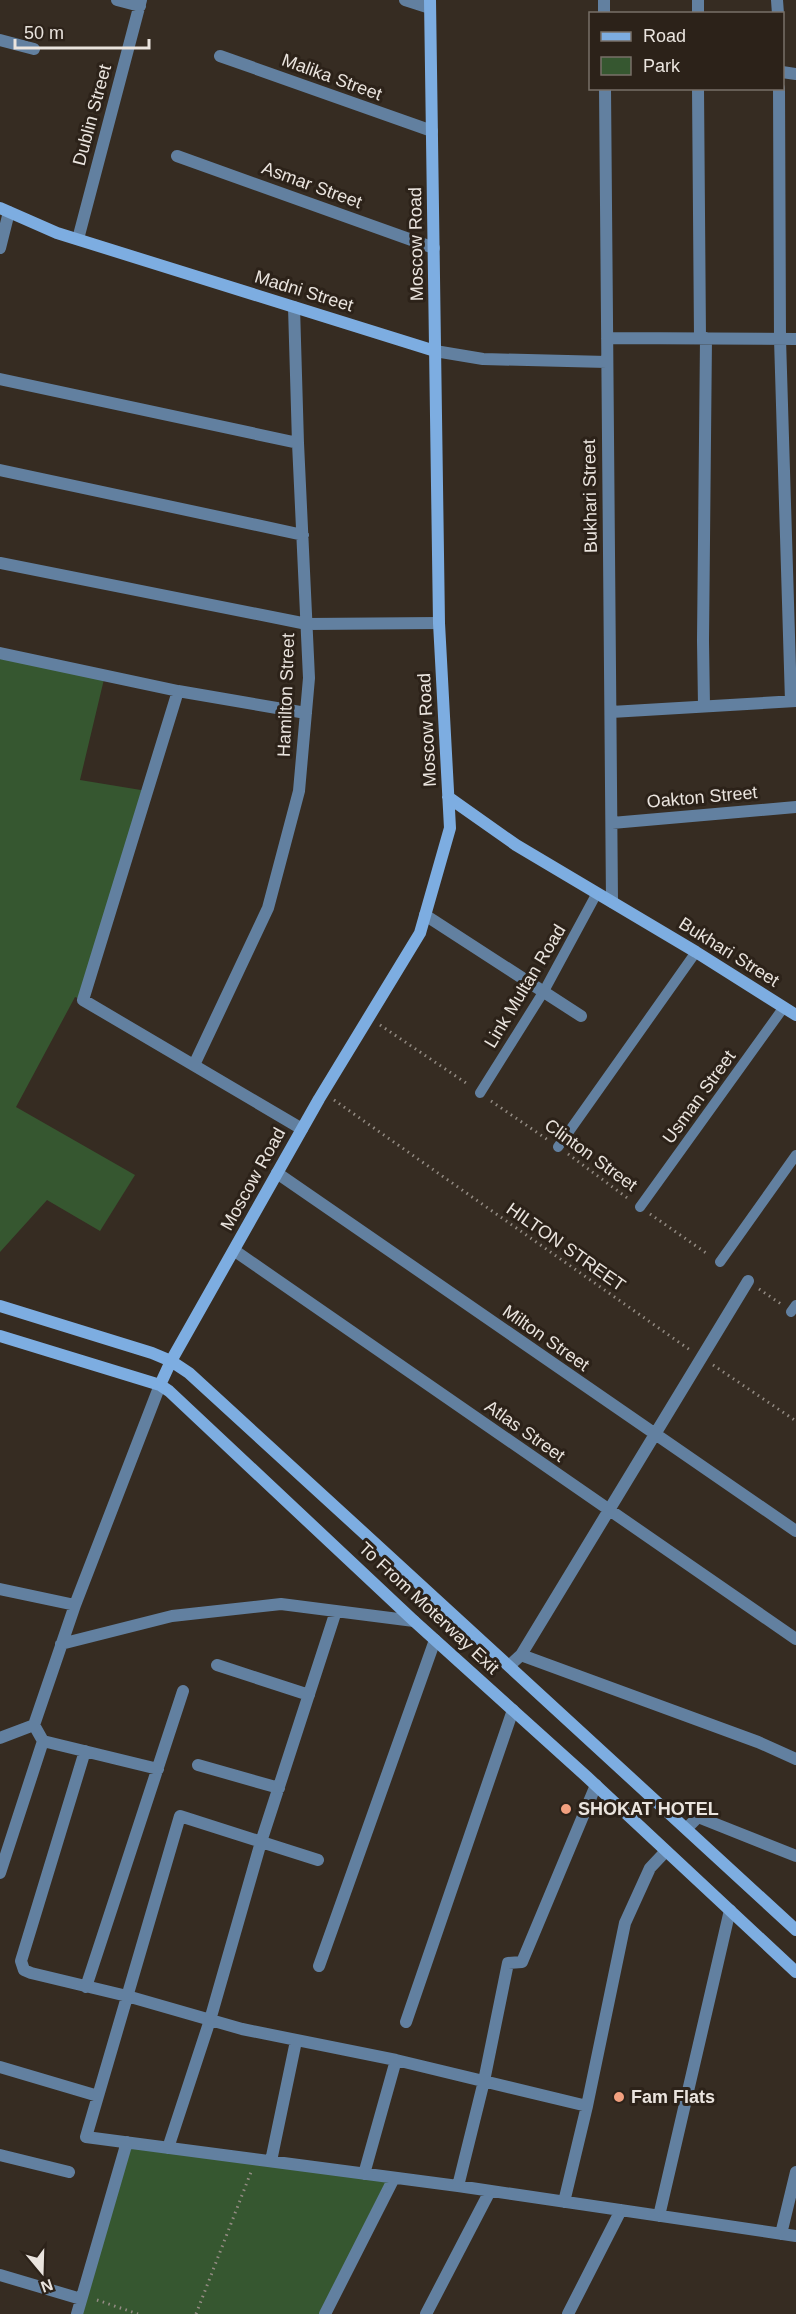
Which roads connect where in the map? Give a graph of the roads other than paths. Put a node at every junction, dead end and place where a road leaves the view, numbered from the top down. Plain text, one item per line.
1 (117, 0) edge
2 (405, 0) edge
3 (141, 3) edge
4 (430, 4) edge
5 (0, 40) edge
6 (34, 49) dead end
7 (220, 56) dead end
8 (605, 90) edge
9 (698, 90) edge
10 (779, 90) edge
11 (432, 131) junction
12 (177, 156) dead end
13 (5, 210) edge
14 (78, 239) junction
15 (0, 248) edge
16 (434, 248) junction
17 (294, 307) junction
18 (607, 338) junction
19 (703, 338) junction
20 (780, 339) junction
21 (796, 339) edge
22 (435, 351) junction
23 (607, 362) junction
24 (0, 379) edge
25 (298, 443) junction
26 (0, 470) edge
27 (303, 535) junction
28 (0, 563) edge
29 (439, 623) junction
30 (307, 624) junction
31 (0, 653) edge
32 (178, 691) junction
33 (794, 701) edge
34 (704, 706) junction
35 (611, 712) junction
36 (306, 713) junction
37 (448, 797) junction
38 (796, 807) edge
39 (612, 823) junction
40 (597, 893) junction
41 (612, 902) junction
42 (425, 915) junction
43 (696, 952) junction
44 (544, 992) junction
45 (784, 1007) junction
46 (796, 1015) edge
47 (581, 1016) dead end
48 (194, 1065) junction
49 (480, 1093) road end
50 (302, 1129) junction
51 (558, 1147) road end
52 (796, 1155) edge
53 (277, 1173) junction
54 (640, 1207) road end
55 (235, 1251) junction
56 (720, 1262) road end
57 (748, 1281) road end
58 (0, 1306) edge
59 (0, 1336) edge
60 (171, 1361) junction
61 (160, 1385) junction
62 (654, 1435) junction
63 (607, 1510) junction
64 (796, 1531) edge
65 (0, 1589) edge
66 (75, 1605) junction
67 (336, 1611) junction
68 (414, 1621) junction
69 (796, 1639) edge
70 (435, 1640) junction
71 (61, 1644) junction
72 (521, 1655) junction
73 (217, 1665) dead end
74 (510, 1665) junction
75 (183, 1691) dead end
76 (309, 1695) junction
77 (513, 1710) junction
78 (34, 1725) junction
79 (0, 1738) edge
80 (43, 1741) junction
81 (85, 1751) junction
82 (796, 1759) edge
83 (198, 1765) dead end
84 (158, 1769) junction
85 (596, 1785) junction
86 (279, 1788) junction
87 (687, 1828) junction
88 (261, 1842) junction
89 (666, 1851) junction
90 (796, 1856) edge
91 (318, 1860) dead end
92 (0, 1873) edge
93 (730, 1910) junction
94 (796, 1930) edge
95 (319, 1966) dead end
96 (796, 1972) edge
97 (86, 1987) junction
98 (127, 1996) junction
99 (210, 2020) junction
100 (406, 2022) dead end
101 (296, 2041) junction
102 (396, 2060) junction
103 (0, 2067) edge
104 (484, 2081) junction
105 (98, 2096) junction
106 (587, 2106) junction
107 (127, 2142) junction
108 (168, 2148) junction
109 (0, 2155) edge
110 (272, 2162) junction
111 (69, 2172) dead end
112 (796, 2172) edge
113 (364, 2174) junction
114 (394, 2178) junction
115 (458, 2186) junction
116 (490, 2191) junction
117 (564, 2202) junction
118 (621, 2210) junction
119 (659, 2216) junction
120 (781, 2234) junction
121 (796, 2236) edge
122 (0, 2275) edge
123 (82, 2297) junction
124 (77, 2314) edge
125 (325, 2314) edge
126 (426, 2314) edge
127 (568, 2314) edge

1 - 3 street
2 - 4 street
3 - 14 street, Dublin Street
4 - 11 street, Moscow Road
5 - 6 street
7 - 11 street, Malika Street
8 - 18 street, Bukhari Street
9 - 19 street
10 - 20 street
11 - 16 street, Moscow Road
12 - 16 street, Asmar Street
13 - 14 street, Madni Street
13 - 15 street
14 - 17 street, Madni Street
16 - 22 street, Moscow Road
17 - 22 street, Madni Street
17 - 25 street, Hamilton Street
18 - 19 street
18 - 23 street, Bukhari Street
19 - 20 street
19 - 34 street
20 - 21 street
20 - 33 street
22 - 23 street, Madni Street
22 - 29 street, Moscow Road
23 - 35 street, Bukhari Street
24 - 25 street
25 - 27 street, Hamilton Street
26 - 27 street
27 - 30 street, Hamilton Street
28 - 30 street
29 - 30 street
29 - 37 street, Moscow Road
30 - 36 street, Hamilton Street
31 - 32 street
32 - 36 street
32 - 48 street
33 - 34 street
34 - 35 street
35 - 39 street, Bukhari Street
36 - 48 street, Hamilton Street
37 - 40 street, Bukhari Street
37 - 42 street, Moscow Road
38 - 39 street, Oakton Street
39 - 41 street, Bukhari Street
40 - 41 street, Bukhari Street
40 - 44 lane, Link Multan Road
41 - 43 street, Bukhari Street
42 - 44 street
42 - 50 street, Moscow Road
43 - 45 street, Bukhari Street
43 - 51 lane
44 - 47 street
44 - 49 lane, Link Multan Road
45 - 46 street, Bukhari Street
45 - 54 lane, Usman Street
48 - 50 street
50 - 53 street, Moscow Road
52 - 56 lane
53 - 55 street, Moscow Road
53 - 62 street, Milton Street
55 - 60 street, Moscow Road
55 - 63 street, Atlas Street
57 - 62 street
58 - 60 street, To From Moterway Exit
59 - 61 street, To From Moterway Exit
60 - 61 street, Moscow Road
60 - 74 street, To From Moterway Exit
61 - 66 street
61 - 68 street, To From Moterway Exit
62 - 63 street
62 - 64 street, Milton Street
63 - 69 street, Atlas Street
63 - 72 street
65 - 66 street
66 - 71 street
67 - 68 street
67 - 71 street
67 - 76 street
68 - 70 street, To From Moterway Exit
70 - 77 street, To From Moterway Exit
70 - 95 street
71 - 78 street
72 - 74 street
72 - 82 street
73 - 76 street
74 - 87 street, To From Moterway Exit
75 - 84 street
76 - 86 street
77 - 85 street, To From Moterway Exit
77 - 100 street
78 - 79 street
78 - 80 street
80 - 81 street
80 - 92 street
81 - 84 street
81 - 97 street
83 - 86 street
84 - 97 street
85 - 89 street, To From Moterway Exit
85 - 104 street
86 - 88 street
87 - 90 street
87 - 94 street, To From Moterway Exit
88 - 91 street
88 - 98 street
88 - 99 street
89 - 93 street, To From Moterway Exit
89 - 106 street
93 - 96 street, To From Moterway Exit
93 - 119 street
97 - 98 street
98 - 99 street
98 - 105 street
99 - 101 street
99 - 108 street
101 - 102 street
101 - 110 street
102 - 104 street
102 - 113 street
103 - 105 street
104 - 106 street
104 - 115 street
105 - 107 street
106 - 117 street
107 - 108 street
107 - 123 street
108 - 110 street
109 - 111 street
110 - 113 street
112 - 120 street
113 - 114 street
114 - 115 street
114 - 125 street
115 - 116 street
116 - 117 street
116 - 126 street
117 - 118 street
118 - 119 street
118 - 127 street
119 - 120 street
120 - 121 street
122 - 123 street
123 - 124 street

